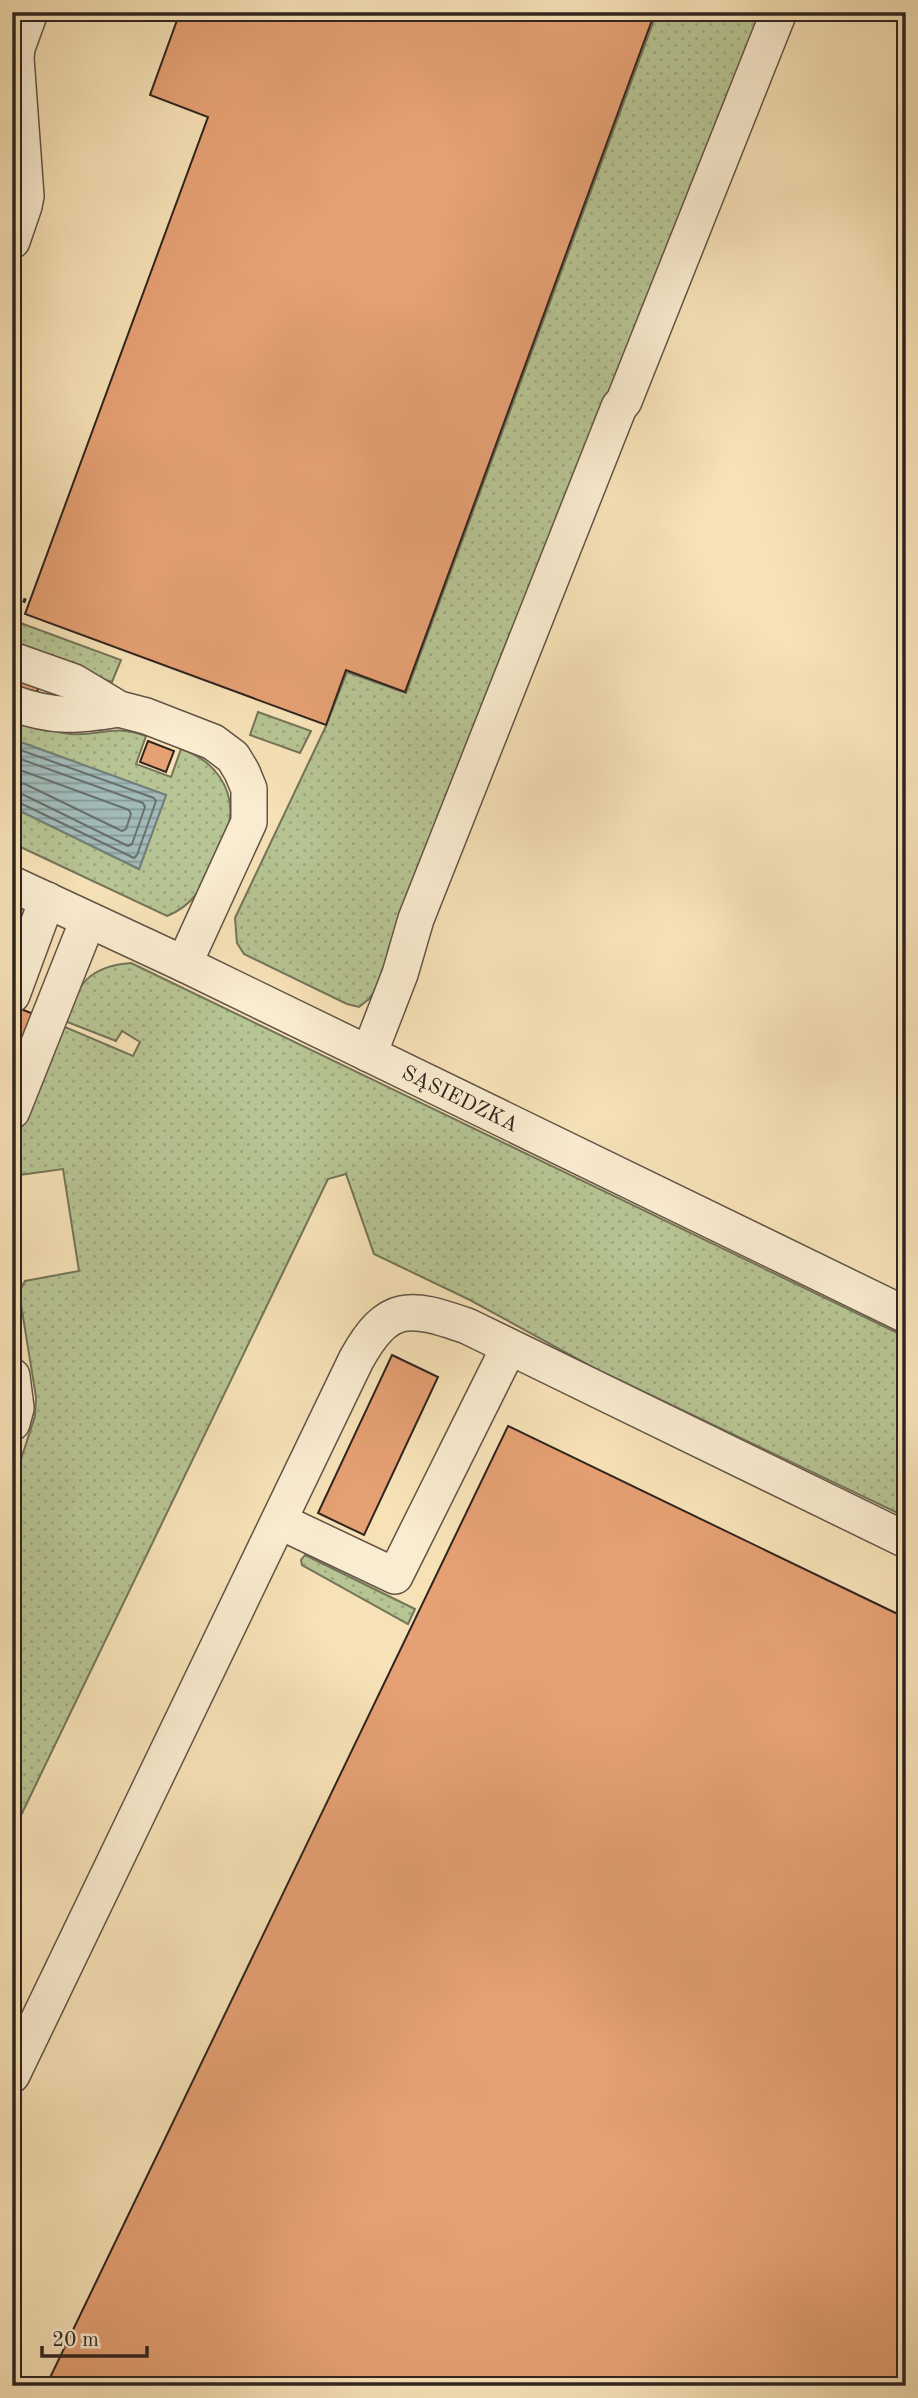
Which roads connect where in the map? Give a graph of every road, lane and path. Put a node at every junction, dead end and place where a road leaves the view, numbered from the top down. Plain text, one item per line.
1 (30, 12) edge
2 (779, 12) edge
3 (12, 241) edge
4 (12, 660) edge
5 (12, 703) edge
6 (119, 709) junction
7 (12, 884) edge
8 (47, 900) junction
9 (88, 919) junction
10 (184, 964) junction
11 (12, 995) edge
12 (369, 1054) junction
13 (12, 1111) edge
14 (906, 1315) edge
15 (509, 1347) junction
16 (12, 1376) edge
17 (12, 1423) edge
18 (279, 1521) junction
19 (906, 1540) edge
20 (12, 2075) edge

1 - 3 street
2 - 12 street
4 - 6 street
5 - 6 street
6 - 10 street
7 - 8 street, SĄSIEDZKA
8 - 9 street, SĄSIEDZKA
8 - 11 street
9 - 10 street, SĄSIEDZKA
9 - 13 street
10 - 12 street, SĄSIEDZKA
12 - 14 street, SĄSIEDZKA
15 - 18 street
15 - 18 street
15 - 19 street
16 - 17 street
18 - 20 street

